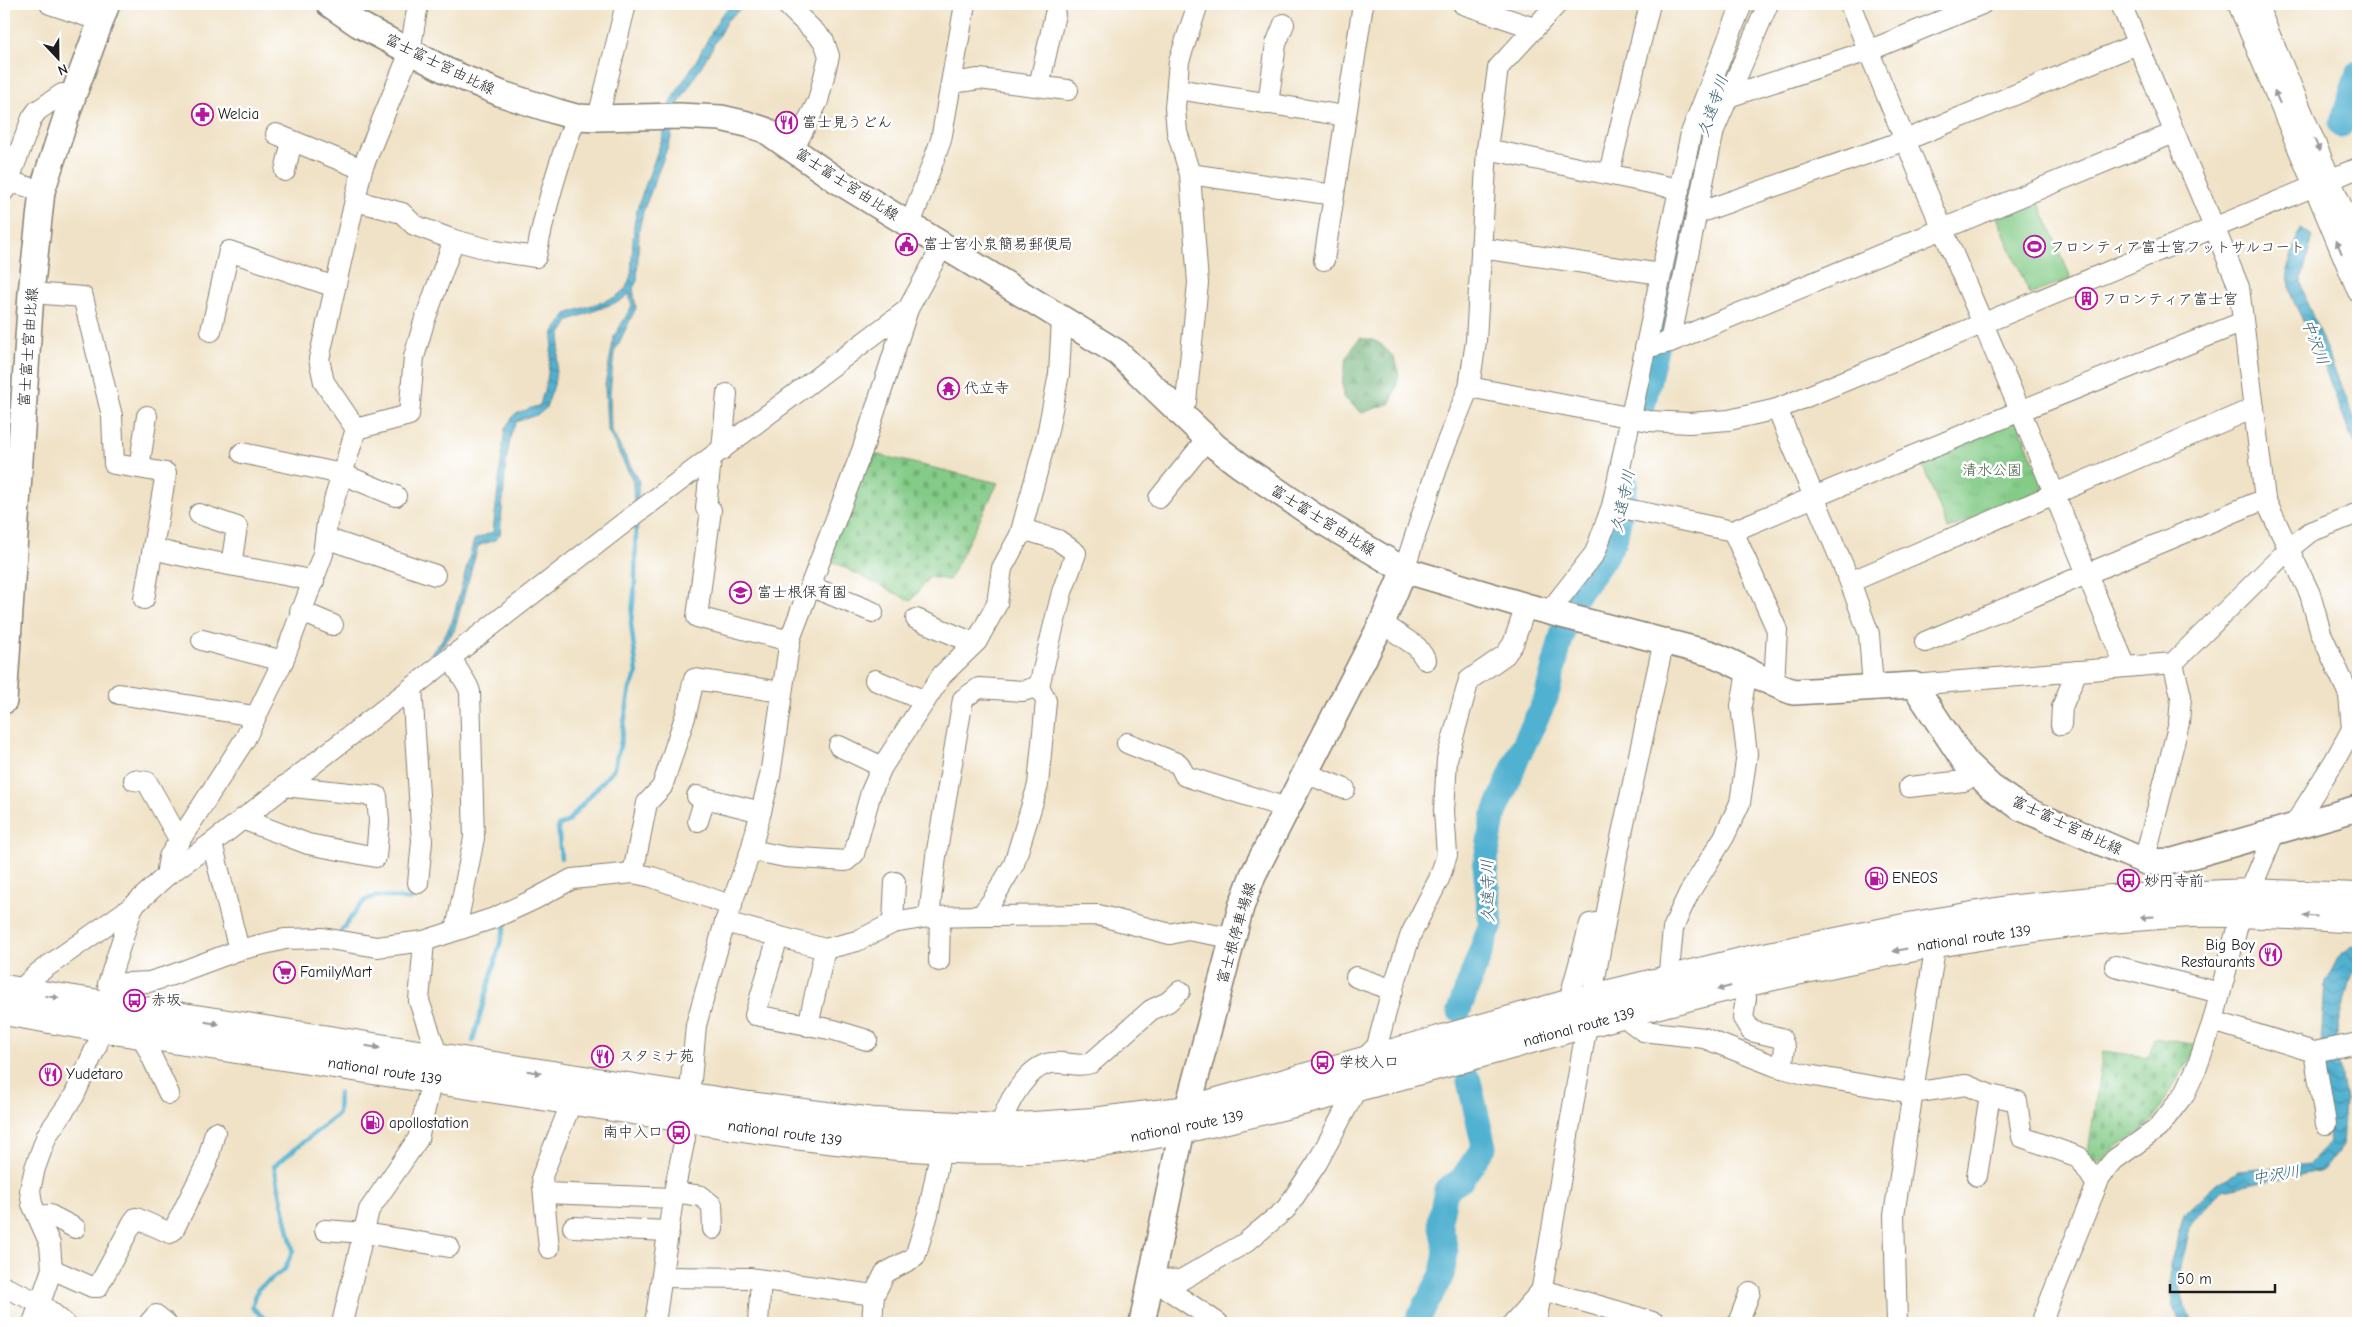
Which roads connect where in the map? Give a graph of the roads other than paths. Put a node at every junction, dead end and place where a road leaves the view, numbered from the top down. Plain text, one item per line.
1 (50, 4) edge
2 (329, 4) edge
3 (418, 4) edge
4 (626, 4) edge
5 (786, 4) edge
6 (965, 4) edge
7 (1198, 4) edge
8 (1363, 4) edge
9 (1463, 4) edge
10 (1556, 4) edge
11 (1650, 4) edge
12 (1740, 4) edge
13 (1768, 4) edge
14 (1850, 4) edge
15 (1982, 4) edge
16 (2120, 4) edge
17 (2238, 4) edge
18 (2257, 4) edge
19 (104, 12) edge
20 (1055, 14) dead end
21 (1284, 24) dead end
22 (1534, 28) junction
23 (2137, 44) junction
24 (1868, 51) junction
25 (410, 52) junction
26 (952, 83) junction
27 (1039, 86) junction
28 (1177, 88) junction
29 (1068, 90) dead end
30 (73, 96) junction
31 (1716, 99) junction
32 (1268, 104) junction
33 (1345, 116) junction
34 (587, 117) junction
35 (2174, 133) junction
36 (1906, 140) junction
37 (1488, 149) junction
38 (793, 150) junction
39 (2358, 168) edge
40 (362, 169) junction
41 (285, 171) dead end
42 (1609, 173) junction
43 (1190, 174) junction
44 (2323, 183) junction
45 (5, 188) edge
46 (1679, 189) junction
47 (42, 191) junction
48 (1334, 195) junction
49 (356, 201) junction
50 (1698, 213) junction
51 (910, 225) junction
52 (2214, 228) junction
53 (1942, 230) junction
54 (454, 240) junction
55 (943, 245) junction
56 (2358, 245) edge
57 (1482, 248) junction
58 (1324, 260) dead end
59 (1661, 274) junction
60 (335, 287) junction
61 (2358, 292) edge
62 (31, 293) junction
63 (908, 309) junction
64 (1062, 319) junction
65 (2243, 322) junction
66 (1983, 323) junction
67 (211, 331) dead end
68 (1658, 345) junction
69 (1469, 387) junction
70 (727, 394) dead end
71 (2254, 408) junction
72 (1777, 409) junction
73 (2020, 411) junction
74 (1179, 412) junction
75 (147, 416) dead end
76 (1637, 419) junction
77 (356, 429) junction
78 (1207, 439) junction
79 (242, 454) dead end
80 (716, 454) junction
81 (139, 468) junction
82 (342, 474) junction
83 (2054, 493) junction
84 (396, 496) dead end
85 (1814, 496) junction
86 (1159, 498) dead end
87 (2265, 499) junction
88 (1619, 507) junction
89 (2358, 513) edge
90 (199, 514) dead end
91 (1734, 531) junction
92 (1020, 535) junction
93 (325, 538) junction
94 (154, 549) junction
95 (2289, 549) junction
96 (231, 565) junction
97 (1404, 570) junction
98 (435, 575) dead end
99 (2086, 575) junction
100 (314, 580) junction
101 (1850, 582) junction
102 (812, 586) junction
103 (144, 599) dead end
104 (300, 611) junction
105 (872, 612) dead end
106 (1553, 613) junction
107 (916, 619) dead end
108 (1382, 622) junction
109 (333, 624) dead end
110 (202, 640) dead end
111 (1664, 640) junction
112 (790, 641) junction
113 (1925, 642) dead end
114 (974, 643) junction
115 (453, 655) junction
116 (1426, 660) dead end
117 (282, 661) junction
118 (2173, 664) junction
119 (2126, 667) junction
120 (1747, 671) junction
121 (2077, 671) junction
122 (875, 680) dead end
123 (1774, 684) junction
124 (1914, 685) junction
125 (1039, 686) junction
126 (412, 688) junction
127 (1873, 688) junction
128 (782, 692) junction
129 (119, 694) dead end
130 (4, 701) edge
131 (925, 701) junction
132 (254, 716) junction
133 (2061, 726) dead end
134 (1127, 743) dead end
135 (839, 746) dead end
136 (882, 767) junction
137 (1305, 773) junction
138 (1975, 774) junction
139 (134, 780) dead end
140 (284, 786) junction
141 (1909, 787) dead end
142 (1345, 788) dead end
143 (1287, 808) junction
144 (2358, 808) edge
145 (761, 812) junction
146 (242, 819) junction
147 (698, 821) dead end
148 (2285, 828) junction
149 (180, 840) junction
150 (212, 843) junction
151 (751, 850) junction
152 (2146, 862) junction
153 (633, 873) junction
154 (166, 876) junction
155 (896, 882) dead end
156 (418, 884) dead end
157 (2358, 897) edge
158 (2245, 903) junction
159 (132, 906) junction
160 (729, 914) junction
161 (981, 916) junction
162 (934, 917) junction
163 (2358, 919) edge
164 (1605, 922) junction
165 (893, 923) junction
166 (456, 930) junction
167 (778, 937) junction
168 (1232, 938) junction
169 (424, 941) junction
170 (1936, 942) junction
171 (825, 949) junction
172 (239, 950) junction
173 (939, 961) dead end
174 (2115, 966) dead end
175 (1356, 977) dead end
176 (1668, 981) junction
177 (1594, 984) dead end
178 (1393, 990) junction
179 (1180, 991) dead end
180 (2220, 993) junction
181 (8, 997) edge
182 (1746, 998) dead end
183 (1568, 1004) junction
184 (1622, 1015) junction
185 (2213, 1022) junction
186 (808, 1026) junction
187 (142, 1034) junction
188 (1581, 1034) junction
189 (866, 1040) dead end
190 (97, 1045) dead end
191 (2350, 1045) edge
192 (2314, 1052) junction
193 (435, 1068) junction
194 (1782, 1068) junction
195 (1358, 1076) junction
196 (691, 1080) dead end
197 (1912, 1093) junction
198 (169, 1094) dead end
199 (1990, 1095) junction
200 (572, 1101) junction
201 (1186, 1120) junction
202 (2326, 1124) dead end
203 (1001, 1128) junction
204 (215, 1132) dead end
205 (685, 1138) dead end
206 (941, 1149) junction
207 (1977, 1176) dead end
208 (2097, 1185) junction
209 (545, 1193) junction
210 (673, 1195) junction
211 (38, 1216) junction
212 (572, 1227) dead end
213 (75, 1228) dead end
214 (713, 1229) dead end
215 (325, 1230) dead end
216 (668, 1231) junction
217 (364, 1233) junction
218 (449, 1247) dead end
219 (549, 1248) dead end
220 (52, 1269) junction
221 (662, 1277) junction
222 (1152, 1279) junction
223 (762, 1280) junction
224 (4, 1287) edge
225 (1542, 1290) junction
226 (1750, 1292) dead end
227 (874, 1295) junction
228 (40, 1304) junction
229 (1599, 1315) edge
230 (32, 1323) edge
231 (64, 1323) edge
232 (149, 1323) edge
233 (166, 1323) edge
234 (342, 1323) edge
235 (655, 1323) edge
236 (758, 1323) edge
237 (872, 1323) edge
238 (1142, 1323) edge
239 (1218, 1323) edge
240 (1513, 1323) edge
241 (1536, 1323) edge
242 (1655, 1323) edge
243 (1738, 1323) edge
244 (1897, 1323) edge
245 (2042, 1323) edge

1 - 19 street
2 - 25 main road, 富士富士宮由比線
3 - 25 street
4 - 34 street
5 - 38 street
6 - 26 street
7 - 28 street
8 - 33 street
9 - 22 street
10 - 22 street
11 - 42 street
12 - 31 street
13 - 31 street
14 - 24 street
15 - 24 street
16 - 23 street
44 -> 17 street
18 -> 44 street
19 - 30 main road, 富士富士宮由比線
20 - 27 street
21 - 32 street
22 - 37 street
23 - 35 street
23 - 36 street
24 - 31 street
24 - 36 street
25 - 34 main road, 富士富士宮由比線
25 - 40 street
26 - 27 street
26 - 51 street
27 - 29 street
28 - 32 street
28 - 43 street
30 - 45 street
30 - 47 main road, 富士富士宮由比線
31 - 46 street
31 - 50 street
32 - 33 street
33 - 48 street
34 - 38 main road, 富士富士宮由比線
34 - 54 street
35 - 52 street
35 - 53 street
36 - 50 street
36 - 53 street
37 - 42 street
37 - 57 street
38 - 51 main road, 富士富士宮由比線
39 - 44 street
40 - 41 street
40 - 49 street
42 - 46 street
43 - 48 street
43 - 74 street
44 - 52 street
44 - 56 street
61 -> 44 street
45 - 47 street
46 - 59 street
47 - 62 main road, 富士富士宮由比線
48 - 58 street
49 - 54 street
49 - 60 street
50 - 68 street
51 - 55 main road, 富士富士宮由比線
52 - 65 street
52 - 66 street
53 - 66 street
53 - 68 street
54 - 77 street
55 - 63 street
55 - 64 main road, 富士富士宮由比線
57 - 59 street
57 - 69 street
59 - 68 street
60 - 67 street
60 - 77 street
62 - 81 street
62 - 130 main road, 富士富士宮由比線
63 - 80 street
63 - 102 street
64 - 74 main road, 富士富士宮由比線
64 - 92 street
65 - 71 street
65 - 73 street
66 - 72 street
66 - 73 street
68 - 76 street
69 - 76 street
69 - 97 street
70 - 80 street
71 - 83 street
71 - 87 street
72 - 76 street
72 - 85 street
73 - 83 street
73 - 85 street
74 - 78 main road, 富士富士宮由比線
75 - 81 street
76 - 88 street
77 - 82 street
78 - 86 street
78 - 97 main road, 富士富士宮由比線
79 - 82 street
80 - 112 street
80 - 115 street
81 - 94 street
82 - 84 street
82 - 93 street
83 - 99 street
83 - 101 street
85 - 91 street
85 - 101 street
87 - 95 street
87 - 99 street
88 - 91 street
88 - 106 street
89 - 95 street
90 - 96 street
91 - 123 street
92 - 114 street
92 - 125 street
93 - 98 street
93 - 100 street
94 - 96 street
94 - 103 street
95 - 118 street
95 - 148 street
96 - 100 street
97 - 106 main road, 富士富士宮由比線
97 - 108 main road, 富士根停車場線
99 - 113 street
99 - 119 street
100 - 104 street
101 - 127 street
102 - 105 street
102 - 112 street
104 - 109 street
104 - 117 street
106 - 111 main road, 富士富士宮由比線
106 - 178 street
107 - 114 street
108 - 116 street
108 - 137 main road, 富士根停車場線
110 - 117 street
111 - 120 main road, 富士富士宮由比線
111 - 164 street
112 - 128 street
114 - 131 street
115 - 126 street
115 - 166 street
117 - 132 street
118 - 119 street
118 - 152 street
119 - 121 street
120 - 123 main road, 富士富士宮由比線
120 - 176 street
121 - 124 street
121 - 133 street
122 - 131 street
123 - 127 main road, 富士富士宮由比線
124 - 127 main road, 富士富士宮由比線
124 - 138 main road, 富士富士宮由比線
125 - 161 street
125 - 162 street
126 - 140 street
126 - 156 street
128 - 145 street
128 - 153 street
129 - 132 street
131 - 136 street
132 - 149 street
134 - 143 street
135 - 136 street
136 - 151 street
137 - 142 street
137 - 143 main road, 富士根停車場線
138 - 141 street
138 - 152 main road, 富士富士宮由比線
139 - 149 street
140 - 146 street
140 - 146 street
143 - 168 main road, 富士根停車場線
144 - 148 main road, 富士富士宮由比線
145 - 147 street
145 - 151 street
146 - 150 street
148 - 152 main road, 富士富士宮由比線
148 - 158 street
149 - 154 street
150 - 154 street
150 - 172 street
151 - 160 street
153 - 160 street
153 - 166 street
154 - 159 street
155 - 165 street
157 - 158 highway, national route 139
163 -> 158 highway, national route 139
158 -> 170 highway, national route 139
158 - 176 highway, national route 139
158 - 180 street
159 - 172 street
159 - 181 street
160 - 167 street
160 - 196 street
161 - 162 street
161 - 168 street
162 - 165 street
162 - 173 street
164 - 177 street
164 - 183 street
165 - 171 street
166 - 169 street
167 - 171 street
167 - 186 street
168 - 201 main road, 富士根停車場線
169 - 172 street
169 - 193 street
170 -> 184 highway, national route 139
170 - 197 street
171 - 186 street
174 - 180 street
175 - 178 street
176 - 183 highway, national route 139
178 - 195 street
179 - 203 street
180 - 185 street
181 - 187 highway, national route 139
181 -> 193 highway, national route 139
182 - 194 street
183 - 195 highway, national route 139
184 - 188 highway, national route 139
184 - 194 street
185 - 192 street
185 - 208 street
186 - 189 street
187 - 193 highway, national route 139
187 - 198 street
188 - 195 highway, national route 139
188 - 225 street
190 - 211 street
191 - 192 street
192 - 202 street
193 - 200 highway, national route 139
193 -> 203 highway, national route 139
193 - 217 street
194 - 197 street
195 - 201 highway, national route 139
195 - 222 street
197 - 199 street
197 - 244 street
199 - 207 street
199 - 208 street
200 - 206 highway, national route 139
200 - 209 street
201 - 203 highway, national route 139
201 - 206 highway, national route 139
201 - 222 main road, 富士根停車場線
204 - 220 street
205 - 210 street
206 - 227 street
208 - 245 street
209 - 210 street
209 - 219 street
210 - 214 street
210 - 216 street
211 - 213 street
211 - 220 street
212 - 216 street
215 - 217 street
216 - 221 street
217 - 218 street
217 - 234 street
220 - 228 street
221 - 223 street
221 - 235 street
222 - 238 main road, 富士根停車場線
222 - 239 street
223 - 227 street
223 - 236 street
224 - 228 street
225 - 229 street
225 - 240 street
225 - 241 street
226 - 243 street
227 - 237 street
228 - 230 street
228 - 231 street
229 - 242 street
232 - 233 street

